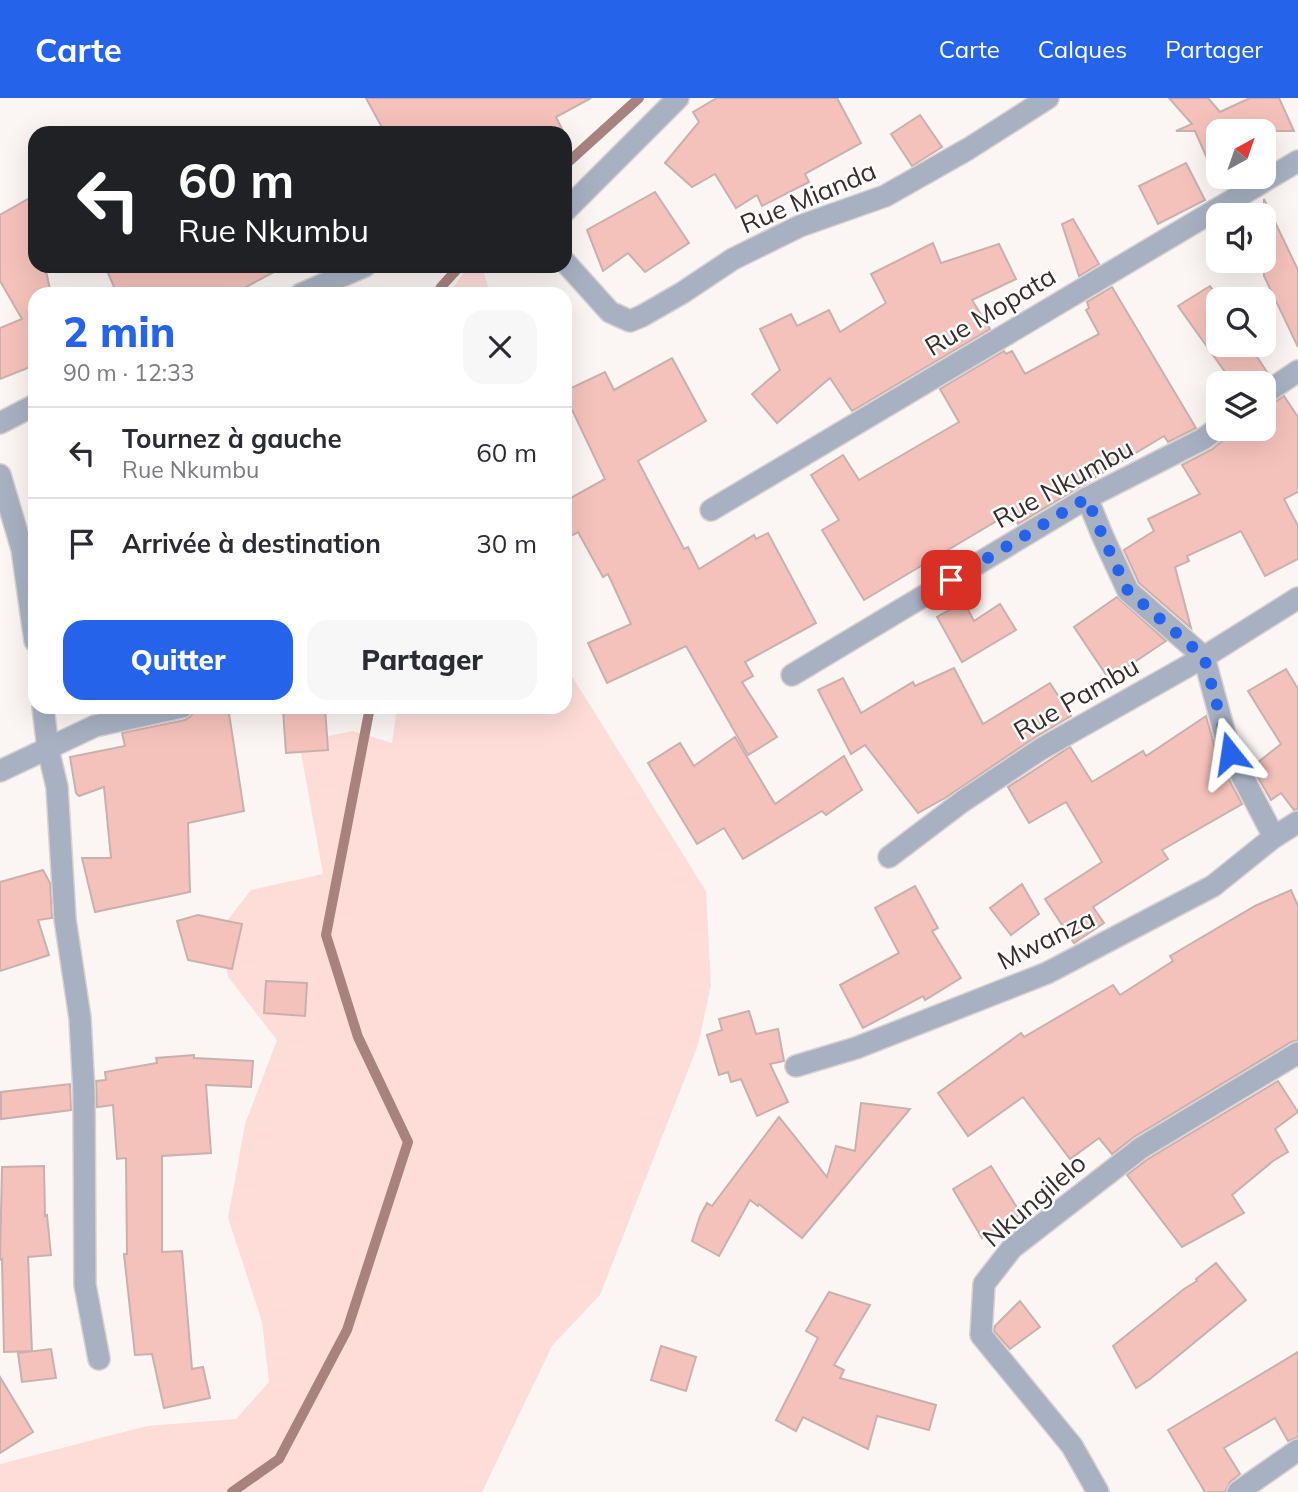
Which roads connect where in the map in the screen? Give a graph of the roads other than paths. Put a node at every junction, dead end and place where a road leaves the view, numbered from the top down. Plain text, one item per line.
1 (678, 98) edge
2 (1048, 98) edge
3 (1298, 161) edge
4 (572, 204) edge
5 (572, 270) edge
6 (349, 273) edge
7 (317, 287) edge
8 (1298, 371) edge
9 (1276, 386) edge
10 (28, 409) edge
11 (0, 423) edge
12 (1206, 437) edge
13 (0, 475) edge
14 (1087, 498) junction
15 (711, 510) dead end
16 (28, 591) edge
17 (1298, 598) edge
18 (1204, 657) junction
19 (792, 675) dead end
20 (44, 714) edge
21 (150, 714) edge
22 (48, 749) junction
23 (0, 771) edge
24 (1298, 822) edge
25 (1274, 837) junction
26 (889, 857) dead end
27 (1298, 1053) edge
28 (796, 1066) dead end
29 (99, 1359) dead end
30 (1298, 1451) edge
31 (1098, 1492) edge
32 (1238, 1492) edge

1 - 4 street
2 - 5 street, Rue Mianda
3 - 15 street, Rue Mopata
6 - 7 street
8 - 9 street
10 - 11 street
12 - 14 street, Rue Nkumbu
13 - 16 street
14 - 18 street
14 - 19 street, Rue Nkumbu
17 - 18 street, Rue Pambu
18 - 25 street
18 - 26 street, Rue Pambu
20 - 22 street
21 - 22 street
22 - 23 street
22 - 29 street
24 - 25 street, Mwanza
25 - 28 street, Mwanza
27 - 31 street, Nkungilelo
30 - 32 street

